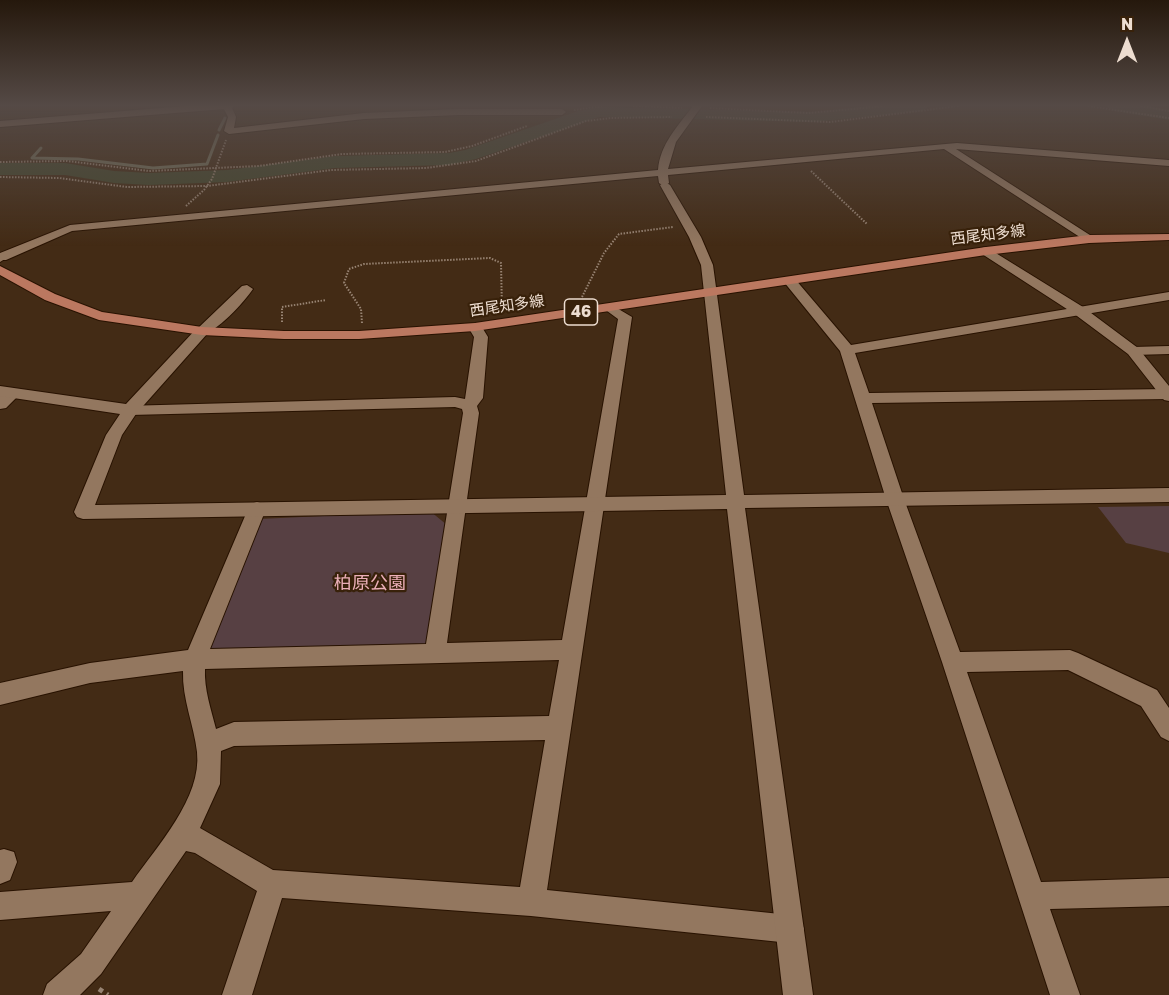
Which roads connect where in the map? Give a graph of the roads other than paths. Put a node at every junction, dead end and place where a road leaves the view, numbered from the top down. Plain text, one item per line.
1 (665, 152) edge
2 (886, 152) edge
3 (955, 152) edge
4 (1022, 152) edge
5 (1169, 163) edge
6 (663, 179) junction
7 (1169, 237) edge
8 (1089, 239) junction
9 (986, 250) junction
10 (1, 262) edge
11 (790, 282) junction
12 (246, 289) dead end
13 (709, 293) junction
14 (1169, 296) edge
15 (610, 308) junction
16 (1078, 310) junction
17 (475, 327) junction
18 (202, 331) junction
19 (847, 350) junction
20 (1169, 350) edge
21 (1133, 351) junction
22 (7, 392) edge
23 (1168, 395) edge
24 (862, 398) junction
25 (0, 404) edge
26 (469, 405) junction
27 (130, 410) junction
28 (1169, 495) edge
29 (895, 499) junction
30 (736, 502) junction
31 (457, 506) junction
32 (594, 506) junction
33 (257, 509) junction
34 (571, 650) junction
35 (435, 653) junction
36 (195, 659) junction
37 (953, 662) junction
38 (0, 694) edge
39 (559, 728) junction
40 (1169, 729) edge
41 (207, 744) junction
42 (180, 836) junction
43 (273, 884) junction
44 (1169, 892) edge
45 (139, 895) junction
46 (1031, 896) junction
47 (531, 902) junction
48 (0, 906) edge
49 (790, 929) junction
50 (58, 995) edge
51 (237, 995) edge
52 (798, 995) edge
53 (1065, 995) edge

1 - 6 street
2 - 6 street
3 - 8 street
4 - 5 street
6 - 10 street
6 - 13 street
7 - 8 main road, 西尾知多線 / 46
8 - 9 main road, 西尾知多線 / 46
9 - 11 main road, 西尾知多線 / 46
9 - 16 street
10 - 18 main road, 西尾知多線 / 46
11 - 13 main road, 西尾知多線 / 46
11 - 19 street
12 - 18 street
13 - 15 main road, 西尾知多線 / 46
13 - 30 street
14 - 16 street
15 - 17 main road, 西尾知多線 / 46
15 - 32 street
16 - 19 street
16 - 21 street
17 - 18 main road, 西尾知多線 / 46
17 - 26 street
18 - 27 street
19 - 24 street
20 - 21 street
21 - 23 street
22 - 25 street
22 - 27 street
23 - 24 street
24 - 29 street
26 - 27 street
26 - 31 street
27 - 33 street
28 - 29 street
29 - 30 street
29 - 37 street
30 - 32 street
30 - 49 street
31 - 32 street
31 - 33 street
31 - 35 street
32 - 34 street
33 - 36 street
34 - 35 street
34 - 39 street
35 - 36 street
36 - 38 street
36 - 41 street
37 - 40 street
37 - 46 street
39 - 41 street
39 - 47 street
41 - 42 street
42 - 43 street
42 - 45 street
43 - 47 street
43 - 51 street
44 - 46 street
45 - 48 street
45 - 50 street
46 - 53 street
47 - 49 street
49 - 52 street

